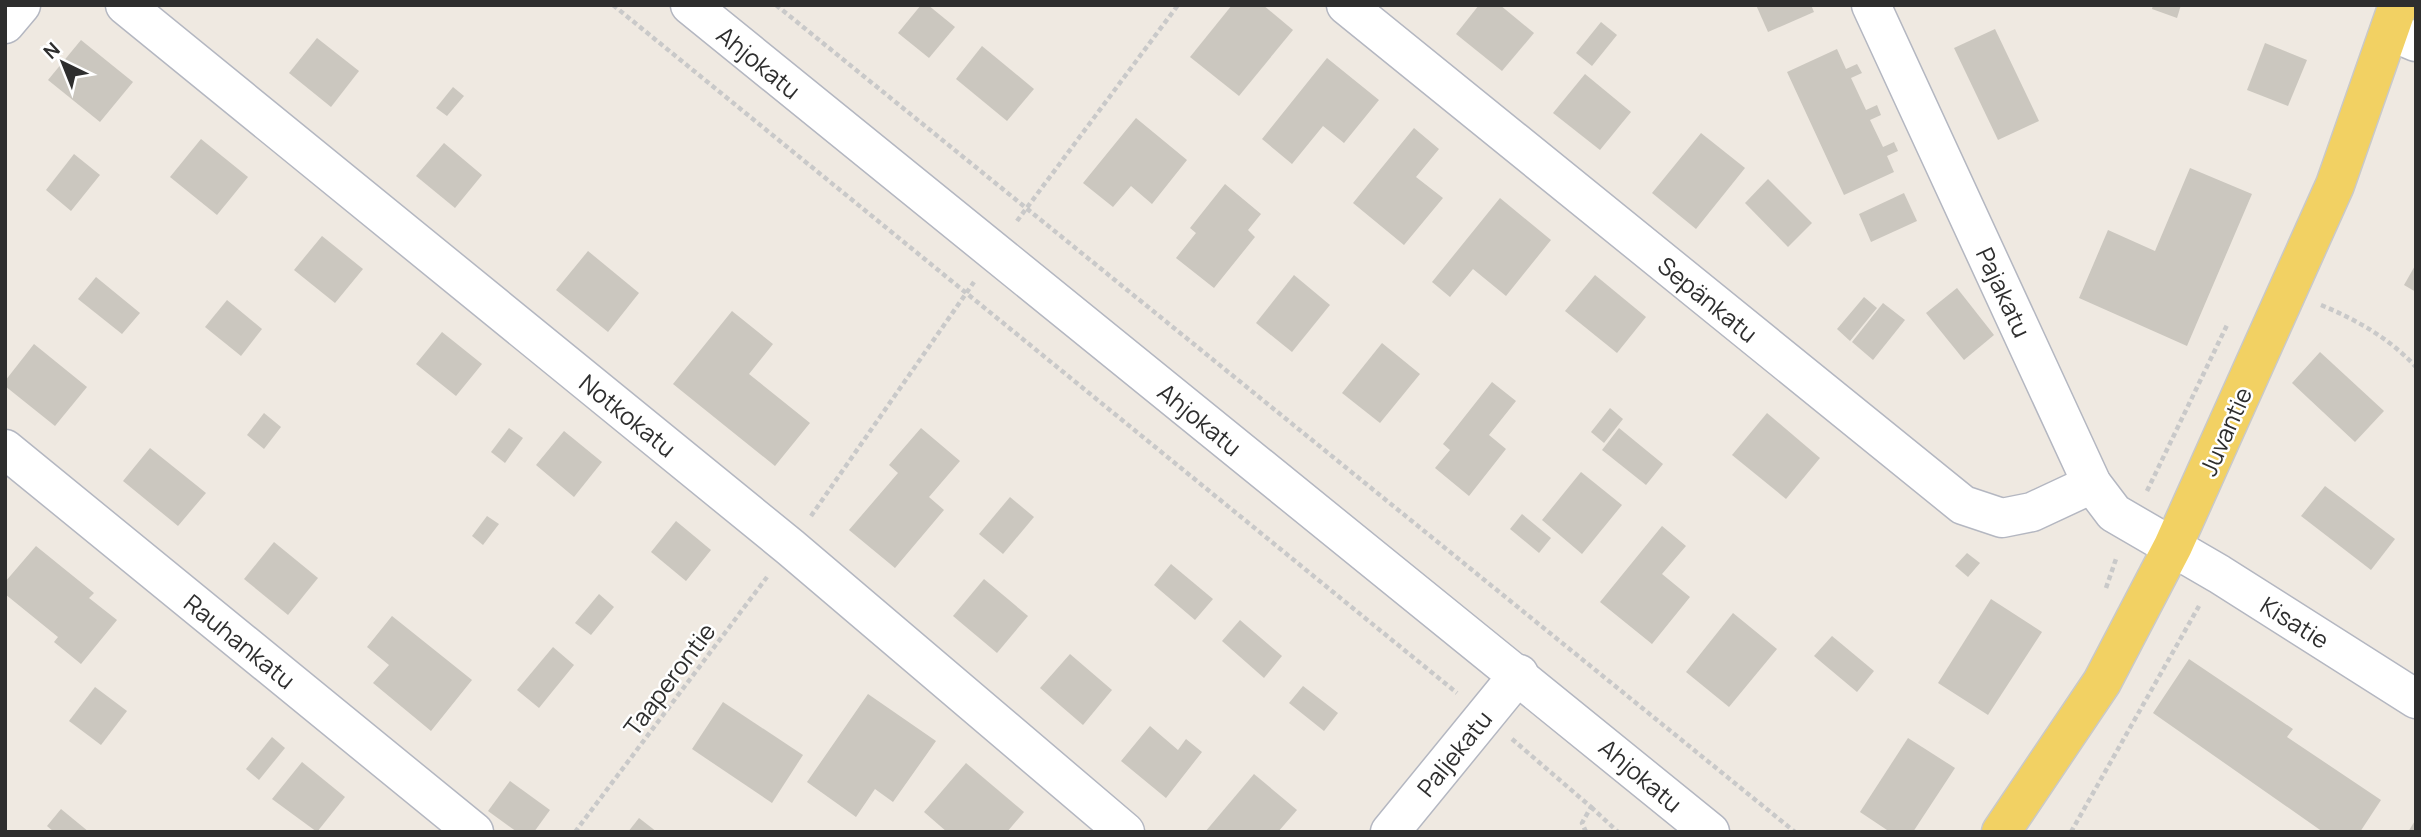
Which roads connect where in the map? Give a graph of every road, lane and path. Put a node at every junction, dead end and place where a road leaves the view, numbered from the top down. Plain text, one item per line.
1 (21, 5) edge
2 (125, 5) edge
3 (613, 5) edge
4 (690, 5) edge
5 (776, 5) edge
6 (1346, 5) edge
7 (1871, 5) edge
8 (5, 24) edge
9 (2401, 26) edge
10 (2315, 302) dead end
11 (2229, 319) dead end
12 (2416, 367) edge
13 (5, 450) edge
14 (2092, 484) junction
15 (2131, 522) junction
16 (2174, 546) junction
17 (790, 547) junction
18 (2104, 593) dead end
19 (1519, 674) junction
20 (2416, 699) edge
21 (1485, 715) junction
22 (1591, 807) junction
23 (474, 832) edge
24 (576, 832) edge
25 (1125, 832) edge
26 (1390, 832) edge
27 (1586, 832) edge
28 (1618, 832) edge
29 (1710, 832) edge
30 (1795, 832) edge
31 (2001, 832) edge

1 - 8 street
2 - 17 street, Notkokatu
3 - 21 path
4 - 19 street, Ahjokatu
5 - 30 path
6 - 14 street, Sepänkatu
7 - 14 street, Pajakatu
9 - 16 main road, Juvantie
10 - 12 path
11 - 15 path
13 - 23 street, Rauhankatu
14 - 15 street, Pajakatu
15 - 16 street, Pajakatu
15 - 18 path
16 - 20 street, Kisatie
16 - 31 main road, Juvantie
17 - 24 path, Taaperontie
17 - 25 street, Notkokatu
19 - 21 street, Paljekatu
19 - 29 street, Ahjokatu
21 - 22 path
21 - 26 street, Paljekatu
22 - 27 path
22 - 28 path

